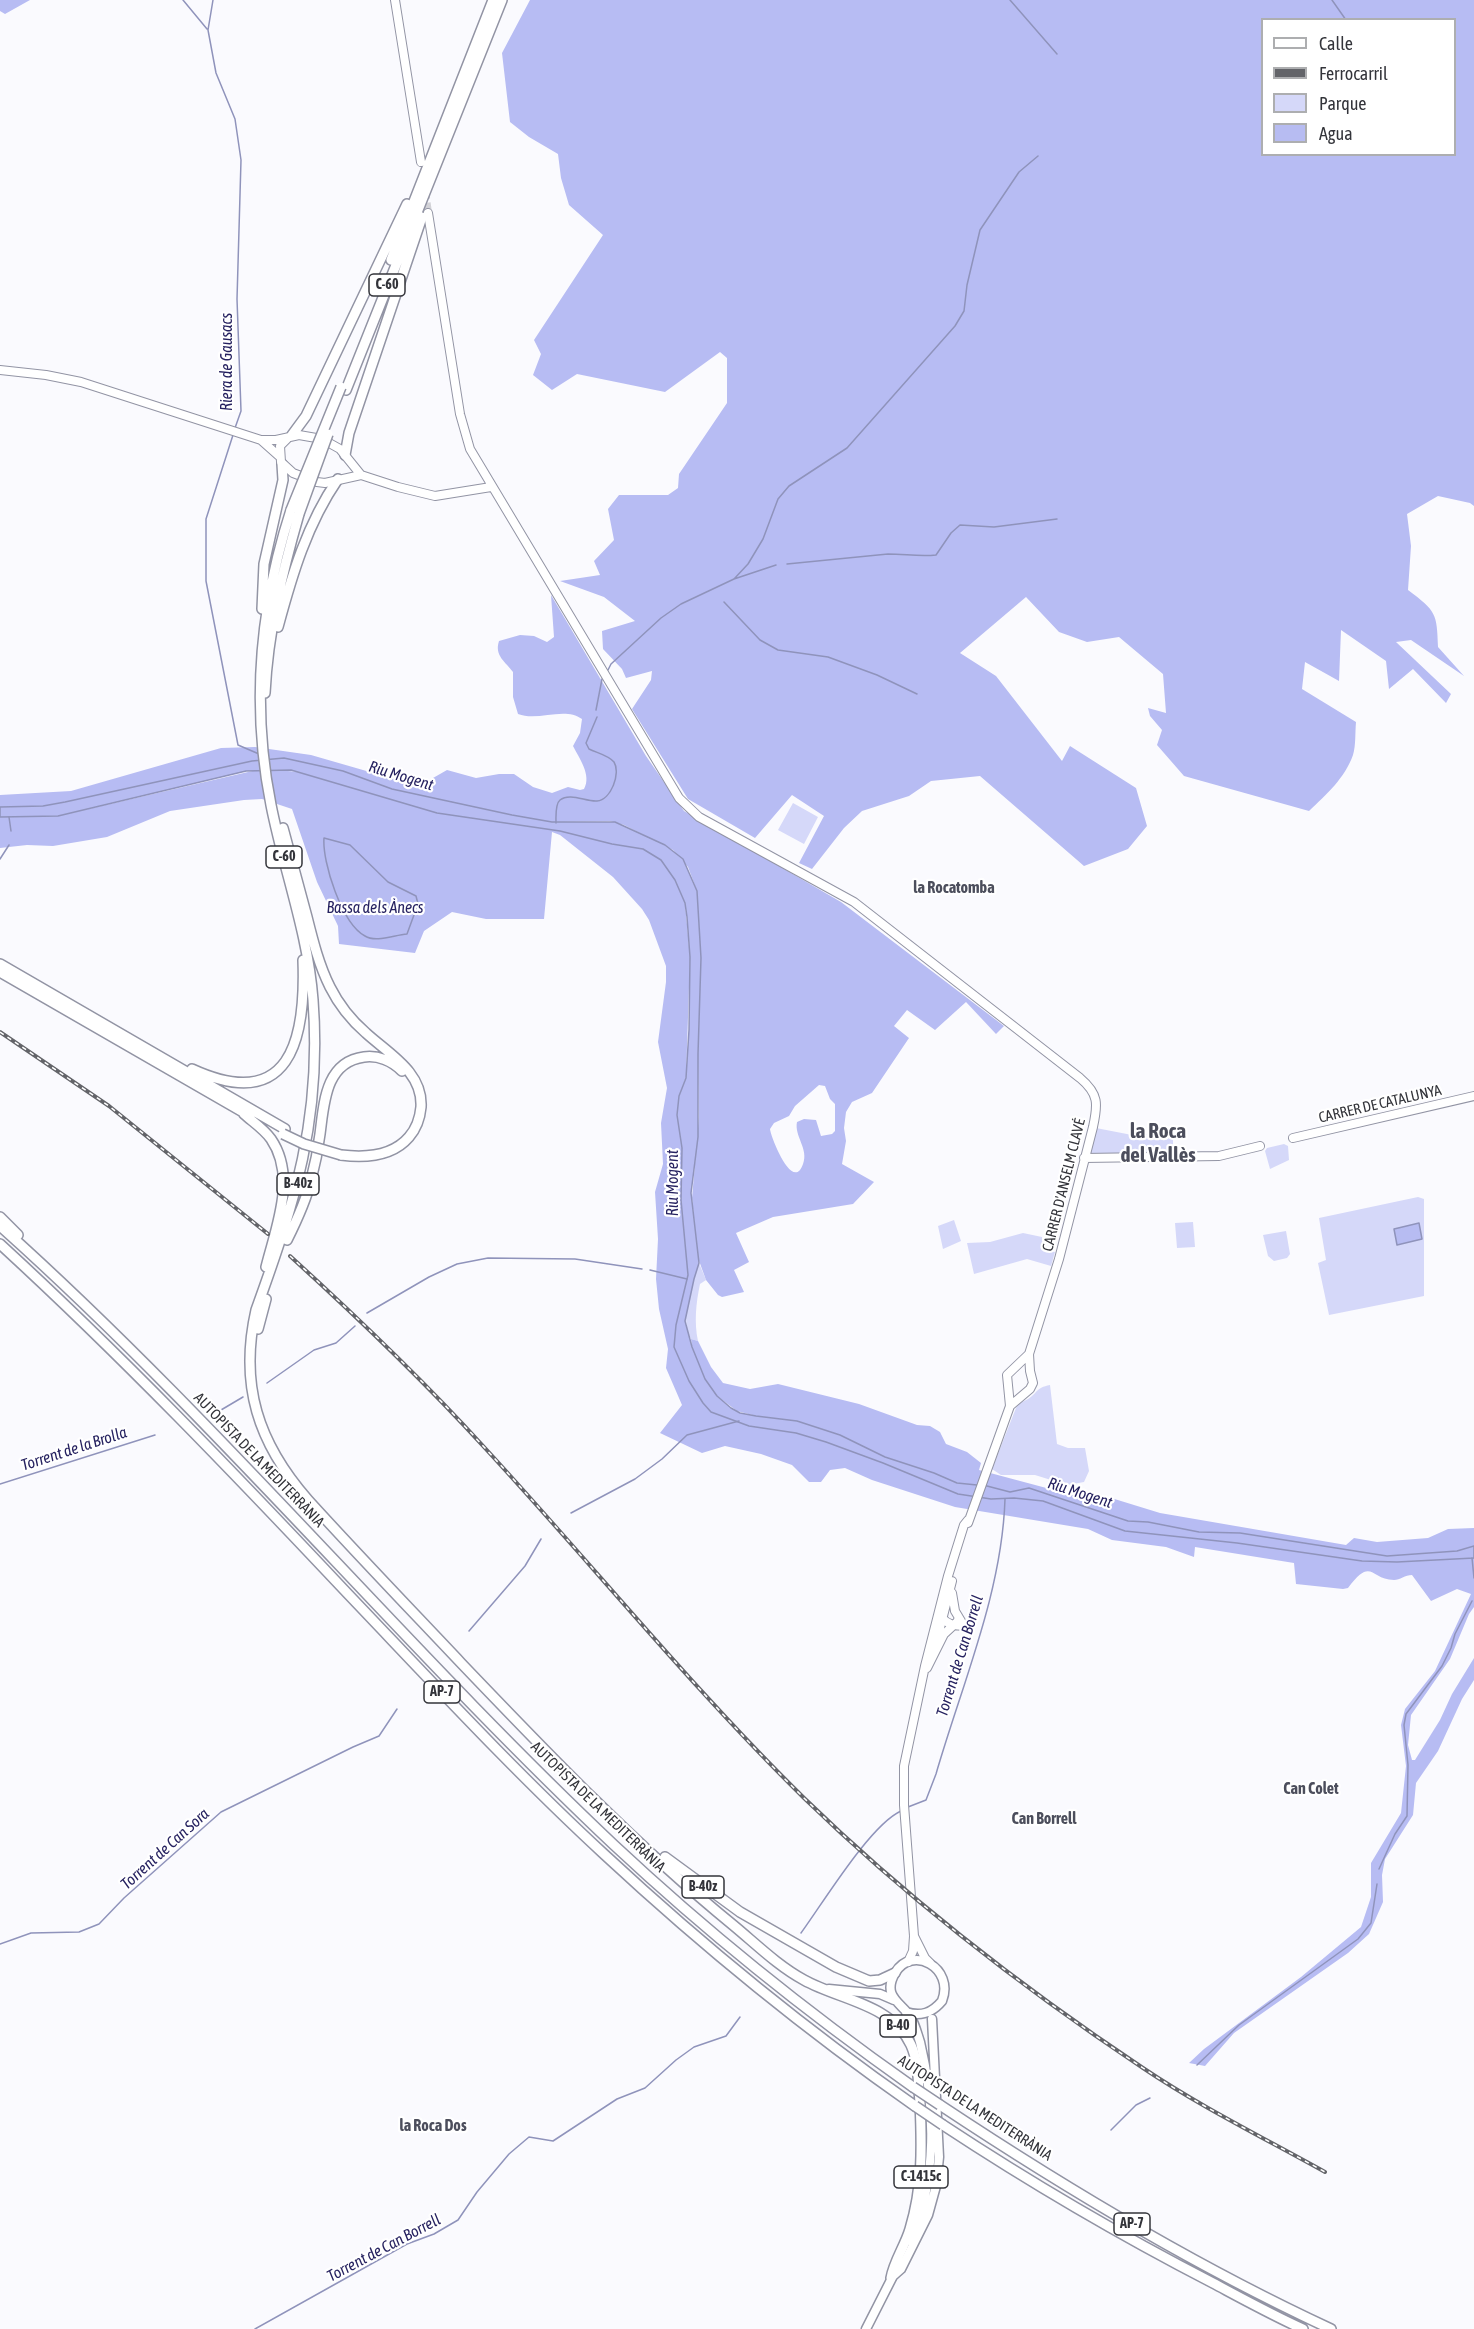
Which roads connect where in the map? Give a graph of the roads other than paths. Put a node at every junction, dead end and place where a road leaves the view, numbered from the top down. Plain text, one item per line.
1 (395, 0) edge
2 (493, 0) edge
3 (502, 0) edge
4 (421, 162) dead end
5 (427, 178) junction
6 (428, 213) tunnel mouth
7 (0, 370) edge
8 (290, 437) junction
9 (261, 440) junction
10 (346, 457) junction
11 (281, 460) junction
12 (361, 475) junction
13 (339, 479) junction
14 (491, 487) junction
15 (265, 657) junction
16 (301, 907) junction
17 (0, 964) edge
18 (0, 972) edge
19 (171, 1062) junction
20 (1474, 1096) edge
21 (235, 1107) junction
22 (284, 1131) junction
23 (1293, 1138) dead end
24 (1260, 1146) dead end
25 (341, 1152) junction
26 (1084, 1158) junction
27 (0, 1217) edge
28 (0, 1226) edge
29 (287, 1240) junction
30 (0, 1244) edge
31 (39, 1261) junction
32 (256, 1310) junction
33 (1029, 1354) junction
34 (1017, 1367) junction
35 (1030, 1371) junction
36 (1009, 1388) junction
37 (1024, 1393) junction
38 (1010, 1406) junction
39 (273, 1453) junction
40 (968, 1520) junction
41 (950, 1569) junction
42 (953, 1578) junction
43 (957, 1614) junction
44 (943, 1618) junction
45 (953, 1626) junction
46 (931, 1642) junction
47 (927, 1669) junction
48 (583, 1788) junction
49 (914, 1936) junction
50 (908, 1962) junction
51 (930, 1963) junction
52 (895, 1973) junction
53 (819, 1988) junction
54 (894, 2000) junction
55 (906, 2012) junction
56 (933, 2015) junction
57 (918, 2071) joint
58 (926, 2082) junction
59 (891, 2278) junction
60 (866, 2329) edge
61 (1303, 2329) edge
62 (1331, 2329) edge

1 - 4 street
2 - 5 highway, C-60
3 - 5 highway, C-60
5 - 8 highway
5 - 10 highway
5 - 15 highway, C-60, bridge
6 - 14 street, C-1415c
7 - 9 street
8 - 9 street
8 - 10 street
8 - 11 street
9 - 11 street
10 - 12 street
10 - 13 street
11 - 13 street
11 - 15 highway
12 - 13 street
12 - 14 street
13 - 15 highway
14 - 26 street, CARRER D'ANSELM CLAVÉ / C-1415c
15 - 16 highway, C-60
16 - 19 highway
16 - 25 highway
16 - 29 highway, B-40z
16 - 32 highway, B-40z
17 - 19 highway
18 - 21 highway
19 - 22 highway
20 - 23 street, CARRER DE CATALUNYA
21 - 22 highway
21 - 32 highway
22 - 25 highway
24 - 26 street
25 - 29 highway
26 - 33 street, CARRER D'ANSELM CLAVÉ / C-1415c
27 - 31 highway
28 - 31 highway, AUTOPISTA DE LA MEDITERRÀNIA / AP-7
29 - 39 highway, B-40z
30 - 61 highway, AUTOPISTA DE LA MEDITERRÀNIA / AP-7, bridge
31 - 62 highway, AUTOPISTA DE LA MEDITERRÀNIA / AP-7, bridge
32 - 39 highway, B-40z
33 - 34 street, C-1415c
33 - 35 street, C-1415c
34 - 35 street
34 - 36 street, C-1415c
35 - 37 street, C-1415c
36 - 37 street
36 - 38 street, C-1415c
37 - 38 street, C-1415c
38 - 40 street, C-1415c
39 - 48 highway, B-40z
40 - 41 street, C-1415c
40 - 42 street, C-1415c
41 - 44 street
41 - 46 street, C-1415c
42 - 43 street
42 - 44 street, C-1415c
43 - 44 street
43 - 45 street
44 - 45 street
44 - 46 street
44 - 47 street, C-1415c
45 - 47 street
46 - 47 street, C-1415c
47 - 49 street, C-1415c
48 - 52 highway, B-40z
48 - 53 highway, B-40z
49 - 50 street, C-1415c
49 - 51 street, C-1415c
50 - 51 main road
50 - 52 main road
51 - 56 main road, C-1415c
52 - 54 main road
53 - 54 main road, B-40
53 - 57 highway, B-40
54 - 55 main road, C-1415c
55 - 56 main road
55 - 58 main road, C-1415c
56 - 58 main road, C-1415c
56 - 59 main road, C-1415c
57 - 59 highway, C-1415c
58 - 59 main road, C-1415c
59 - 60 main road, C-1415c

